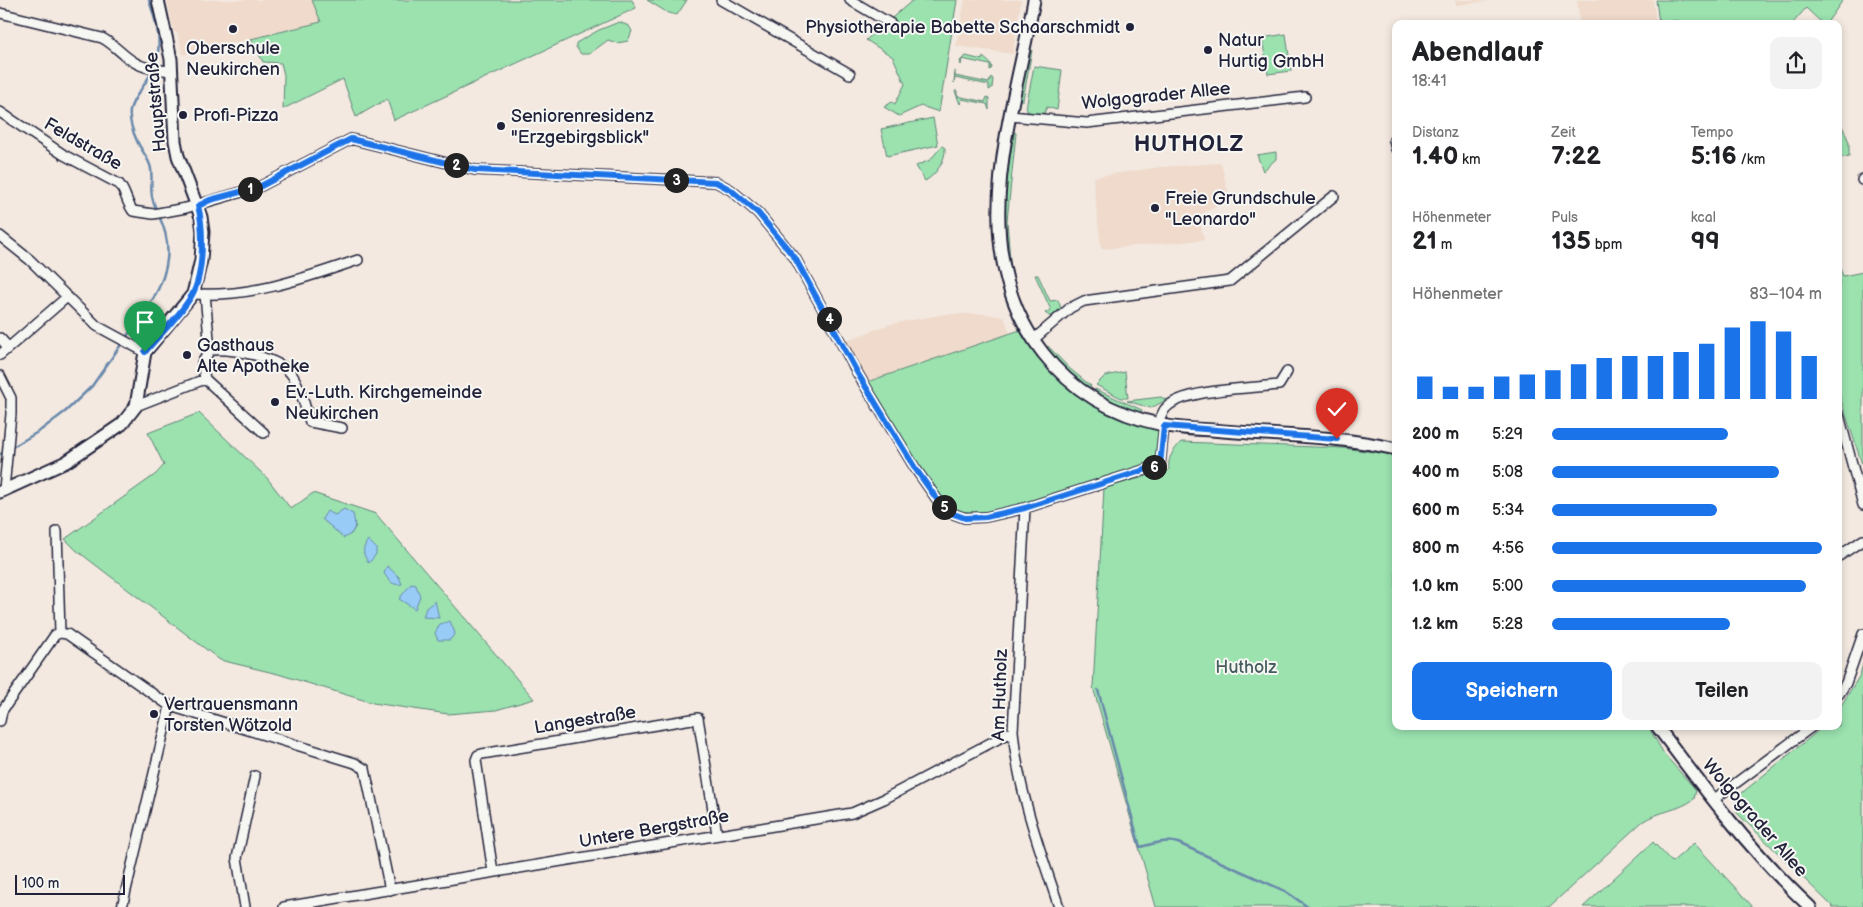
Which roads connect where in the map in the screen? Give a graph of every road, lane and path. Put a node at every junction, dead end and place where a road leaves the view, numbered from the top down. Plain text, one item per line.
1 (158, 0) edge
2 (722, 0) edge
3 (850, 0) edge
4 (1034, 0) edge
5 (0, 13) edge
6 (892, 24) dead end
7 (172, 71) junction
8 (850, 74) dead end
9 (1305, 97) dead end
10 (0, 112) edge
11 (1010, 116) junction
12 (1334, 196) dead end
13 (198, 206) junction
14 (0, 236) edge
15 (358, 260) dead end
16 (193, 294) junction
17 (205, 294) junction
18 (67, 296) junction
19 (0, 338) edge
20 (1033, 340) junction
21 (8, 347) junction
22 (210, 350) junction
23 (145, 352) junction
24 (0, 355) edge
25 (1287, 372) dead end
26 (0, 376) edge
27 (205, 379) junction
28 (136, 406) junction
29 (1161, 425) junction
30 (342, 428) dead end
31 (264, 433) dead end
32 (1842, 433) edge
33 (1392, 448) edge
34 (2, 490) edge
35 (1863, 505) edge
36 (1025, 508) junction
37 (57, 531) dead end
38 (1863, 540) edge
39 (1842, 554) edge
40 (60, 633) junction
41 (1863, 634) edge
42 (1842, 678) edge
43 (1846, 683) junction
44 (1842, 689) edge
45 (170, 706) junction
46 (0, 721) edge
47 (1660, 730) edge
48 (1808, 730) edge
49 (1014, 731) junction
50 (255, 776) dead end
51 (1713, 800) junction
52 (717, 834) junction
53 (493, 872) junction
54 (390, 890) junction
55 (122, 907) edge
56 (245, 907) edge
57 (284, 907) edge
58 (1059, 907) edge
59 (1810, 907) edge

1 - 7 main road, Hauptstraße
2 - 8 street
3 - 6 street
4 - 11 main road
5 - 7 street
7 - 13 main road, Hauptstraße
9 - 11 street, Wolgograder Allee
10 - 13 street, Feldstraße
11 - 20 main road
12 - 20 street
13 - 16 main road, Hauptstraße
13 - 36 street, Feldstraße
14 - 18 street
15 - 17 street
16 - 17 street
16 - 23 main road, Hauptstraße
17 - 22 street
18 - 21 street
18 - 23 street
19 - 21 street
20 - 29 main road
21 - 24 street
22 - 27 street
22 - 30 street
23 - 28 main road
25 - 29 street
26 - 34 street
27 - 28 street
27 - 31 street
28 - 34 main road
29 - 33 main road
29 - 36 street
32 - 35 street
36 - 49 street, Am Hutholz
37 - 40 street
38 - 39 street
40 - 45 street
40 - 46 street
41 - 43 street
42 - 43 street
43 - 44 street
45 - 54 street
45 - 55 street
47 - 51 main road, Wolgograder Allee
48 - 51 street
49 - 52 street, Untere Bergstraße
49 - 58 street, Am Hutholz
50 - 56 street
51 - 59 main road, Wolgograder Allee
52 - 53 street, Untere Bergstraße
52 - 53 street, Langestraße
53 - 54 street, Untere Bergstraße
54 - 57 street, Untere Bergstraße

